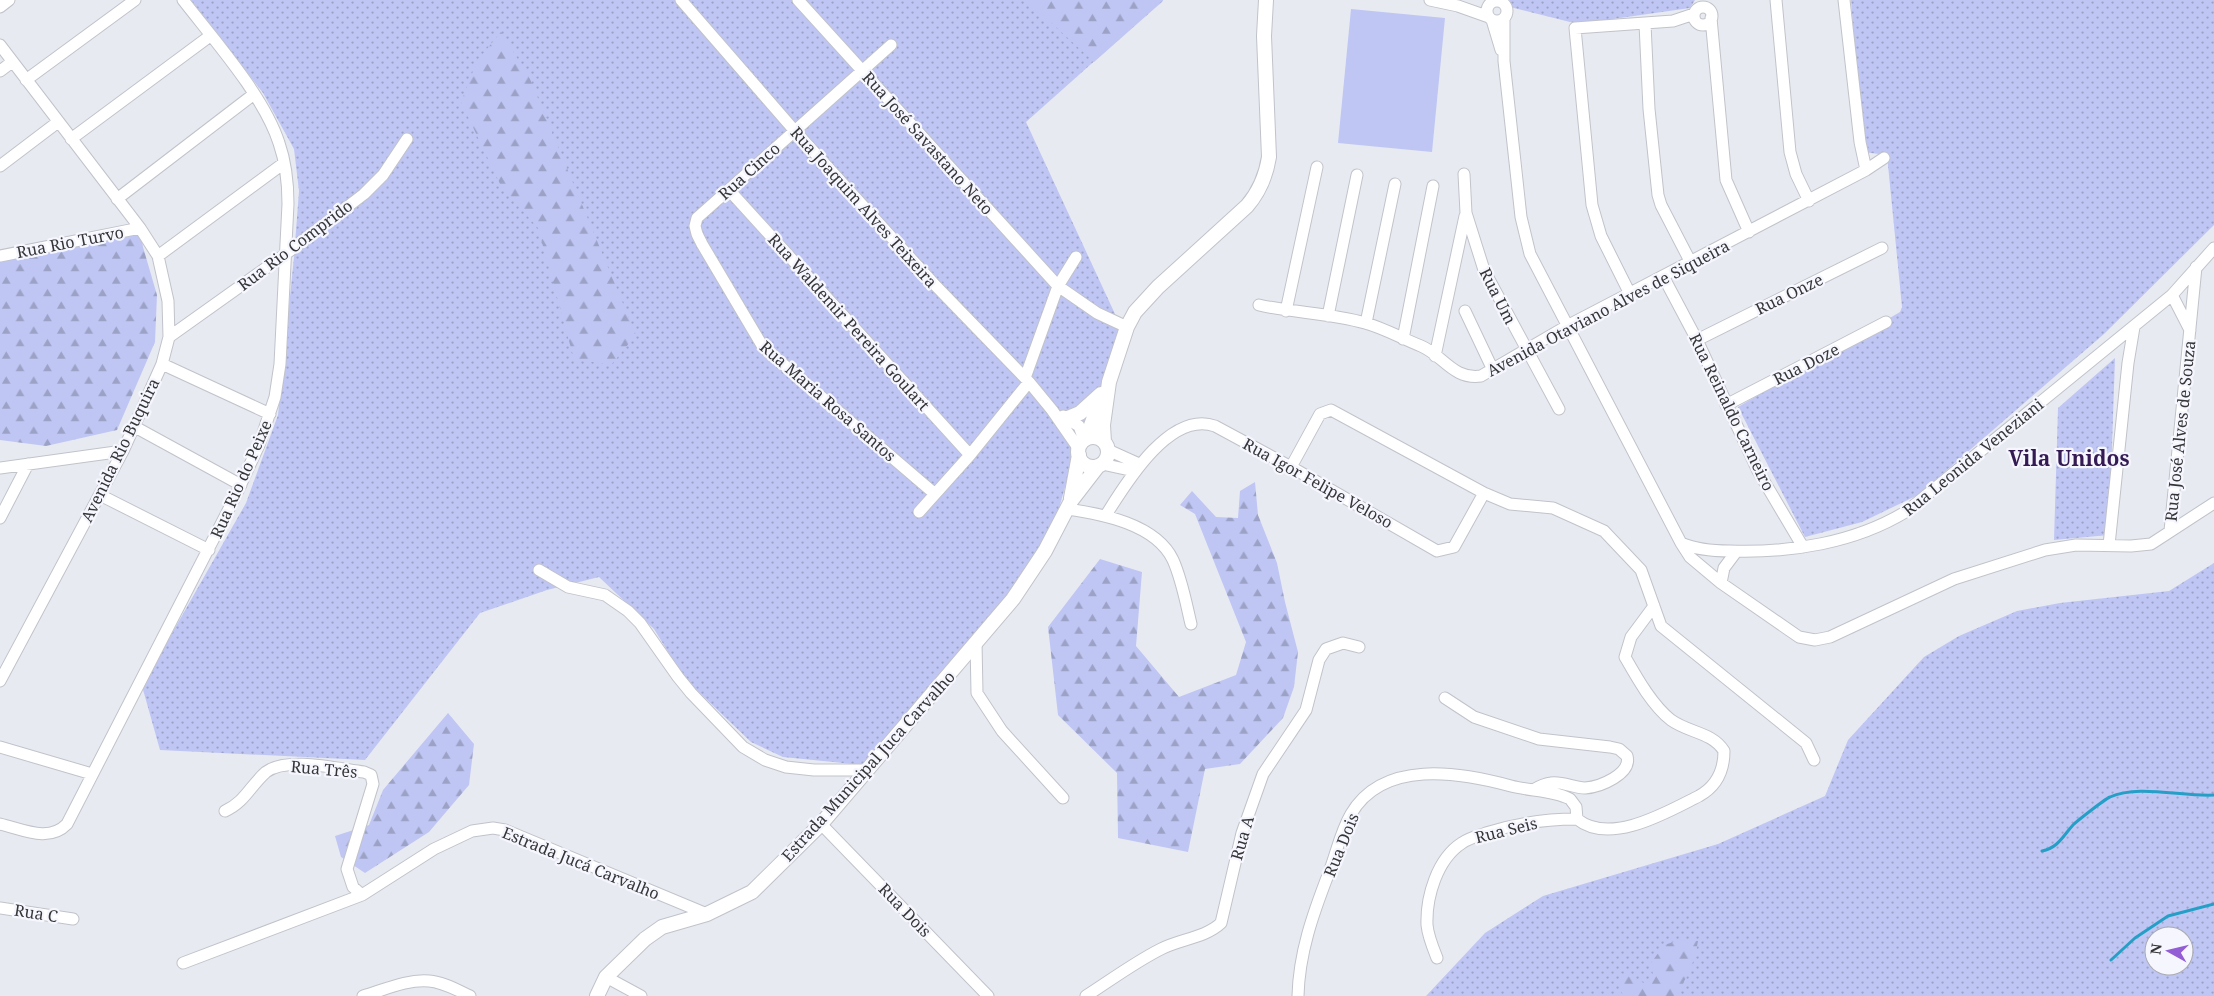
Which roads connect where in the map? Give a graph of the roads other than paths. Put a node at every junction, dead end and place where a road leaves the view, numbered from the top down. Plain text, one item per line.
1 (9, 0) edge
2 (135, 0) edge
3 (183, 0) edge
4 (681, 0) edge
5 (798, 0) edge
6 (1266, 0) edge
7 (1776, 0) edge
8 (1844, 0) edge
9 (1438, 1) edge
10 (1496, 2) edge
11 (1458, 6) junction
12 (0, 7) edge
13 (1704, 12) edge
14 (1490, 18) junction
15 (1504, 18) junction
16 (1645, 24) junction
17 (210, 36) junction
18 (0, 45) edge
19 (891, 45) dead end
20 (1504, 61) junction
21 (12, 62) junction
22 (862, 70) junction
23 (0, 71) edge
24 (26, 80) junction
25 (254, 94) junction
26 (58, 122) junction
27 (794, 130) junction
28 (71, 139) junction
29 (407, 139) dead end
30 (1884, 158) dead end
31 (284, 163) junction
32 (0, 166) edge
33 (1316, 167) dead end
34 (1866, 170) junction
35 (1464, 174) dead end
36 (1357, 175) dead end
37 (1395, 184) dead end
38 (1433, 186) dead end
39 (729, 190) junction
40 (117, 199) junction
41 (1809, 201) junction
42 (1466, 213) junction
43 (697, 218) joint
44 (140, 228) junction
45 (1750, 232) junction
46 (1882, 248) dead end
47 (2214, 248) edge
48 (286, 253) junction
49 (0, 256) edge
50 (158, 256) junction
51 (1076, 257) dead end
52 (1690, 262) junction
53 (2196, 267) junction
54 (1663, 276) junction
55 (1058, 286) junction
56 (1630, 294) junction
57 (2172, 295) junction
58 (1259, 305) dead end
59 (1465, 311) dead end
60 (1286, 312) junction
61 (1328, 316) junction
62 (1886, 322) dead end
63 (1366, 323) junction
64 (1567, 326) junction
65 (1127, 327) junction
66 (2134, 327) junction
67 (2190, 330) junction
68 (169, 337) junction
69 (1403, 340) junction
70 (1697, 340) junction
71 (2113, 344) junction
72 (1527, 350) junction
73 (1435, 356) junction
74 (2128, 363) junction
75 (162, 364) junction
76 (1493, 370) junction
77 (1027, 380) junction
78 (1106, 387) junction
79 (1726, 405) junction
80 (1559, 408) dead end
81 (1052, 410) junction
82 (270, 414) junction
83 (1068, 418) junction
84 (135, 427) junction
85 (1082, 446) junction
86 (1106, 446) junction
87 (123, 450) junction
88 (970, 455) junction
89 (28, 464) junction
90 (1100, 465) junction
91 (1291, 467) junction
92 (0, 468) edge
93 (1136, 468) junction
94 (241, 485) junction
95 (1484, 493) junction
96 (935, 494) junction
97 (100, 495) junction
98 (2174, 502) junction
99 (2214, 503) edge
100 (1069, 505) junction
101 (919, 512) dead end
102 (2197, 514) junction
103 (1106, 515) junction
104 (0, 518) edge
105 (2170, 531) junction
106 (1681, 543) junction
107 (2109, 545) junction
108 (1803, 547) junction
109 (209, 550) junction
110 (1736, 552) junction
111 (539, 570) dead end
112 (1720, 583) junction
113 (1654, 606) junction
114 (1191, 624) dead end
115 (976, 642) junction
116 (1359, 647) dead end
117 (1, 675) edge
118 (1445, 698) dead end
119 (0, 747) edge
120 (1814, 760) dead end
121 (867, 770) junction
122 (92, 774) junction
123 (1533, 790) junction
124 (1063, 798) dead end
125 (225, 811) dead end
126 (1576, 813) junction
127 (0, 824) edge
128 (821, 824) junction
129 (362, 895) junction
130 (0, 908) edge
131 (707, 914) junction
132 (73, 919) dead end
133 (1437, 958) dead end
134 (183, 963) dead end
135 (606, 977) junction
136 (363, 996) edge
137 (470, 996) edge
138 (597, 996) edge
139 (640, 996) edge
140 (988, 996) edge
141 (1086, 996) edge
142 (1298, 996) edge

1 - 12 street
2 - 24 street
3 - 17 street, Rua Rio do Peixe
4 - 27 street, Rua Joaquim Alves Teixeira
5 - 22 street, Rua José Savastano Neto
6 - 65 street
7 - 41 street
8 - 34 street
9 - 11 street
10 - 11 street
10 - 14 street
10 - 15 street
11 - 14 street
13 - 16 street
13 - 45 street
14 - 15 street
14 - 20 street
15 - 20 street
16 - 52 street
16 - 56 street
17 - 25 street, Rua Rio do Peixe
17 - 28 street
18 - 21 street, Avenida Rio Buquira
19 - 22 street, Rua Cinco
20 - 64 street
21 - 23 street
21 - 24 street, Avenida Rio Buquira
22 - 27 street, Rua Cinco
22 - 55 street, Rua José Savastano Neto
24 - 26 street, Avenida Rio Buquira
25 - 31 street, Rua Rio do Peixe
25 - 40 street
26 - 28 street, Avenida Rio Buquira
26 - 32 street
27 - 39 street, Rua Cinco
27 - 77 street, Rua Joaquim Alves Teixeira
28 - 40 street, Avenida Rio Buquira
29 - 48 street, Rua Rio Comprido
30 - 34 street, Avenida Otaviano Alves de Siqueira
31 - 48 street, Rua Rio do Peixe
31 - 50 street
33 - 60 street
34 - 41 street, Avenida Otaviano Alves de Siqueira
35 - 42 street, Rua Um
36 - 61 street
37 - 63 street
38 - 69 street
39 - 43 street, Rua Cinco
39 - 88 street, Rua Waldemir Pereira Goulart
40 - 44 street, Avenida Rio Buquira
41 - 45 street, Avenida Otaviano Alves de Siqueira
42 - 72 street, Rua Um
42 - 73 street
43 - 96 street, Rua Maria Rosa Santos
44 - 49 street, Rua Rio Turvo
44 - 50 street, Avenida Rio Buquira
45 - 52 street, Avenida Otaviano Alves de Siqueira
46 - 70 street, Rua Onze
47 - 53 street, Rua Leonida Veneziani
48 - 68 street, Rua Rio Comprido
48 - 82 street, Rua Rio do Peixe
50 - 68 street, Avenida Rio Buquira
51 - 55 street
52 - 54 street, Avenida Otaviano Alves de Siqueira
53 - 57 street, Rua Leonida Veneziani
53 - 67 street, Rua José Alves de Souza
54 - 56 street, Avenida Otaviano Alves de Siqueira
54 - 70 street, Rua Reinaldo Carneiro
55 - 65 street, Rua José Savastano Neto
55 - 77 street
56 - 64 street, Avenida Otaviano Alves de Siqueira
57 - 66 street, Rua Leonida Veneziani
57 - 67 street, Rua José Alves de Souza
58 - 60 street, Avenida Otaviano Alves de Siqueira
59 - 76 street
60 - 61 street, Avenida Otaviano Alves de Siqueira
61 - 63 street, Avenida Otaviano Alves de Siqueira
62 - 79 street, Rua Doze
63 - 69 street, Avenida Otaviano Alves de Siqueira
64 - 72 street, Avenida Otaviano Alves de Siqueira
64 - 106 street
65 - 78 street
66 - 71 street, Rua Leonida Veneziani
66 - 74 street
67 - 98 street, Rua José Alves de Souza
68 - 75 street, Avenida Rio Buquira
69 - 73 street, Avenida Otaviano Alves de Siqueira
70 - 79 street, Rua Reinaldo Carneiro
71 - 74 street
71 - 108 street, Rua Leonida Veneziani
72 - 76 street, Avenida Otaviano Alves de Siqueira
72 - 80 street, Rua Um
73 - 76 street, Avenida Otaviano Alves de Siqueira
74 - 107 street
75 - 82 street
75 - 84 street, Avenida Rio Buquira
77 - 81 street, Rua Joaquim Alves Teixeira
77 - 88 street
78 - 83 street
78 - 85 street
78 - 86 street
79 - 108 street, Rua Reinaldo Carneiro
81 - 83 street
81 - 85 street, Rua Joaquim Alves Teixeira
82 - 94 street, Rua Rio do Peixe
83 - 85 street
84 - 87 street, Avenida Rio Buquira
84 - 94 street
85 - 86 street
85 - 90 street
85 - 100 street
86 - 90 street
86 - 93 street
87 - 89 street
87 - 97 street, Avenida Rio Buquira
88 - 96 street
89 - 92 street
89 - 104 street
90 - 93 street
90 - 100 street
91 - 93 street, Rua Igor Felipe Veloso
91 - 95 street
91 - 95 street, Rua Igor Felipe Veloso
93 - 103 street, Rua Igor Felipe Veloso
94 - 109 street, Rua Rio do Peixe
95 - 113 street
96 - 101 street
97 - 109 street
97 - 117 street, Avenida Rio Buquira
98 - 102 street
98 - 105 street, Rua José Alves de Souza
99 - 102 street
100 - 103 street
100 - 115 street, Estrada Municipal Juca Carvalho
102 - 105 street
103 - 114 street
105 - 107 street
106 - 110 street, Rua Leonida Veneziani
106 - 112 street
107 - 112 street
108 - 110 street, Rua Leonida Veneziani
109 - 122 street, Rua Rio do Peixe
110 - 112 street
111 - 121 street
113 - 120 street
113 - 126 street
115 - 121 street, Estrada Municipal Juca Carvalho
115 - 124 street
116 - 141 street, Rua A
118 - 123 street
119 - 122 street
121 - 128 street, Estrada Municipal Juca Carvalho
122 - 127 street, Rua Rio do Peixe
123 - 126 street, Rua Dois
123 - 142 street, Rua Dois
125 - 129 street, Rua Três
126 - 133 street, Rua Seis
128 - 131 street, Estrada Municipal Juca Carvalho
128 - 140 street, Rua Dois
129 - 131 street, Estrada Jucá Carvalho
129 - 134 street, Estrada Jucá Carvalho
130 - 132 street, Rua C
131 - 135 street, Estrada Municipal Juca Carvalho
135 - 138 street, Estrada Municipal Juca Carvalho
135 - 139 street
136 - 137 street

